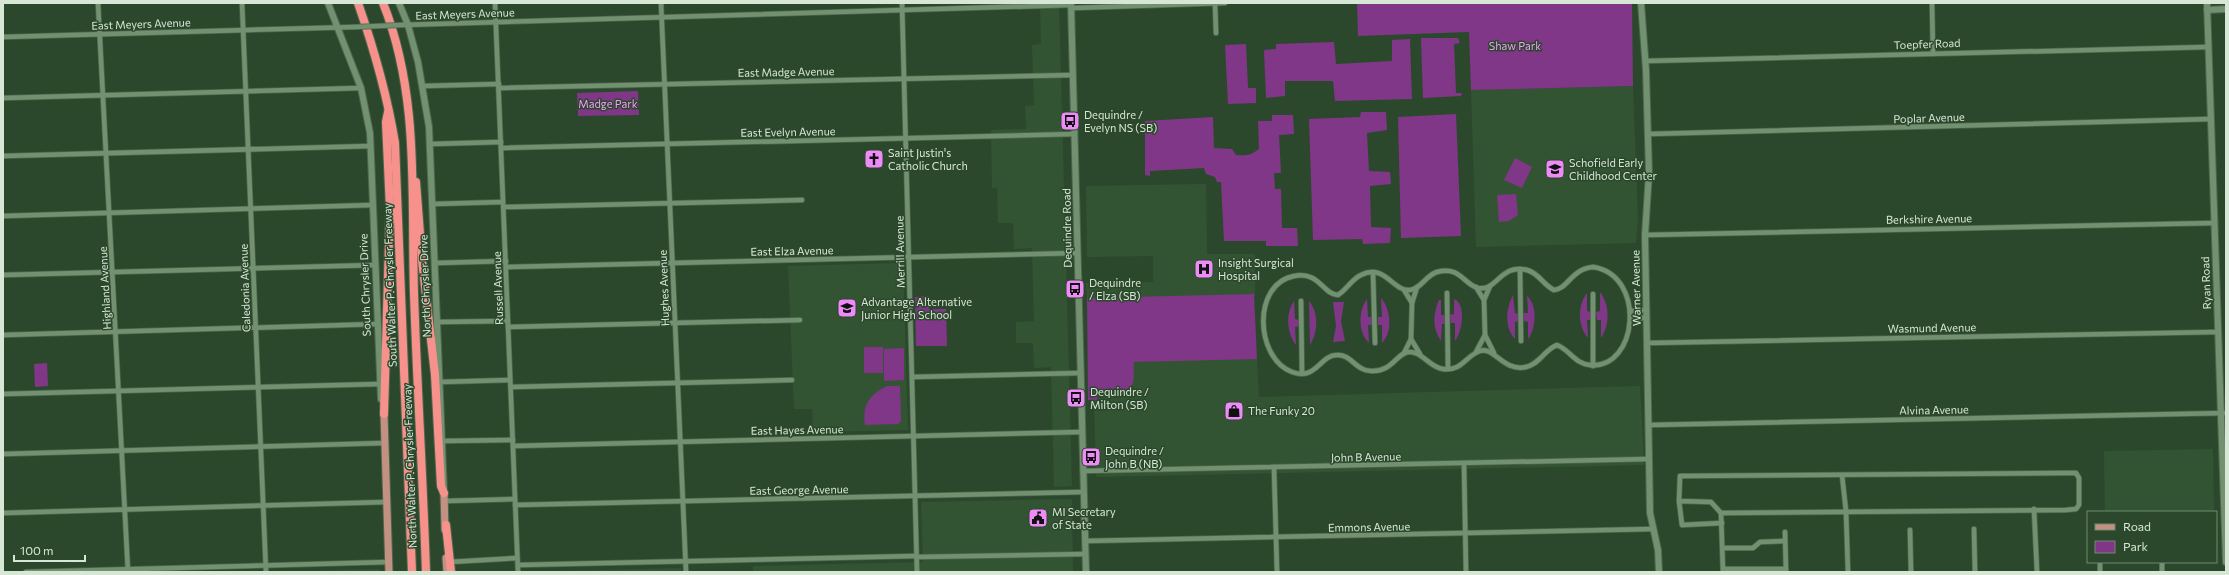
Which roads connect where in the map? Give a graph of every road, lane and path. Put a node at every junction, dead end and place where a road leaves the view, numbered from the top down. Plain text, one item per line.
1 (98, 3) edge
2 (242, 3) edge
3 (328, 3) edge
4 (358, 3) edge
5 (383, 3) edge
6 (399, 3) edge
7 (495, 3) edge
8 (661, 3) edge
9 (902, 3) edge
10 (1215, 3) edge
11 (1225, 3) edge
12 (1641, 3) edge
13 (1932, 3) edge
14 (1071, 5) edge
15 (2207, 6) edge
16 (2226, 9) edge
17 (902, 10) junction
18 (661, 17) junction
19 (496, 22) junction
20 (408, 25) junction
21 (337, 27) junction
22 (243, 30) junction
23 (1216, 33) dead end
24 (100, 34) junction
25 (3, 37) edge
26 (2208, 47) junction
27 (1933, 54) junction
28 (1645, 62) junction
29 (1073, 75) junction
30 (905, 78) junction
31 (664, 84) junction
32 (423, 86) junction
33 (499, 86) junction
34 (361, 88) junction
35 (246, 91) junction
36 (103, 95) junction
37 (3, 98) edge
38 (388, 99) junction
39 (2211, 119) junction
40 (1075, 134) junction
41 (1648, 134) junction
42 (906, 138) junction
43 (411, 141) junction
44 (502, 142) junction
45 (431, 144) junction
46 (667, 144) junction
47 (371, 146) junction
48 (502, 148) junction
49 (248, 149) junction
50 (107, 153) junction
51 (3, 156) edge
52 (802, 200) dead end
53 (504, 202) junction
54 (433, 204) junction
55 (670, 204) junction
56 (373, 205) junction
57 (251, 208) junction
58 (504, 208) junction
59 (110, 212) junction
60 (3, 216) edge
61 (2214, 223) junction
62 (1645, 234) junction
63 (1078, 253) junction
64 (909, 258) junction
65 (506, 261) junction
66 (436, 263) junction
67 (672, 263) junction
68 (376, 265) junction
69 (506, 267) junction
70 (254, 268) junction
71 (1520, 269) junction
72 (113, 272) junction
73 (1373, 273) junction
74 (3, 275) edge
75 (1490, 286) junction
76 (1418, 287) junction
77 (1476, 287) junction
78 (1404, 290) junction
79 (1447, 293) dead end
80 (1593, 294) dead end
81 (1301, 300) dead end
82 (1484, 300) junction
83 (1412, 303) junction
84 (1630, 310) junction
85 (1645, 310) junction
86 (1631, 318) junction
87 (1645, 318) junction
88 (800, 320) dead end
89 (508, 321) junction
90 (438, 322) junction
91 (675, 323) junction
92 (378, 324) junction
93 (256, 327) junction
94 (508, 327) junction
95 (116, 332) junction
96 (2217, 332) junction
97 (3, 335) edge
98 (1485, 335) junction
99 (1411, 339) junction
100 (1521, 341) dead end
101 (1375, 343) dead end
102 (1647, 343) junction
103 (1476, 353) junction
104 (1494, 354) junction
105 (1402, 355) junction
106 (1421, 356) junction
107 (1593, 366) junction
108 (1448, 369) junction
109 (1081, 373) junction
110 (1302, 373) junction
111 (912, 377) junction
112 (510, 380) junction
113 (792, 380) dead end
114 (440, 382) junction
115 (678, 382) junction
116 (380, 384) junction
117 (258, 387) junction
118 (511, 387) junction
119 (119, 391) junction
120 (3, 394) edge
121 (2223, 413) edge
122 (384, 414) junction
123 (1649, 425) junction
124 (1082, 432) junction
125 (914, 436) junction
126 (513, 440) junction
127 (443, 441) junction
128 (680, 442) junction
129 (385, 443) junction
130 (261, 446) junction
131 (513, 446) junction
132 (122, 450) junction
133 (3, 454) edge
134 (1649, 459) junction
135 (1464, 464) junction
136 (1274, 468) junction
137 (1084, 471) junction
138 (1842, 476) junction
139 (1084, 492) junction
140 (915, 496) junction
141 (444, 497) junction
142 (515, 499) junction
143 (1679, 501) junction
144 (387, 502) junction
145 (683, 502) junction
146 (515, 505) junction
147 (263, 506) junction
148 (2034, 509) junction
149 (125, 510) junction
150 (1846, 511) junction
151 (3, 513) edge
152 (1721, 513) junction
153 (1722, 523) junction
154 (446, 525) joint
155 (1653, 529) junction
156 (1974, 529) dead end
157 (1910, 530) dead end
158 (1785, 532) dead end
159 (1466, 534) junction
160 (1276, 537) junction
161 (1085, 541) junction
162 (1785, 542) junction
163 (1723, 548) junction
164 (1086, 554) junction
165 (916, 556) junction
166 (517, 558) junction
167 (686, 561) junction
168 (388, 562) junction
169 (2226, 562) edge
170 (266, 565) junction
171 (518, 565) junction
172 (449, 568) edge
173 (128, 570) edge
174 (1723, 570) edge
175 (1786, 570) edge
176 (26, 572) edge
177 (266, 572) edge
178 (389, 572) edge
179 (412, 572) edge
180 (426, 572) edge
181 (518, 572) edge
182 (686, 572) edge
183 (917, 572) edge
184 (1086, 572) edge
185 (1277, 572) edge
186 (1466, 572) edge
187 (1659, 572) edge
188 (1848, 572) edge
189 (1911, 572) edge
190 (1975, 572) edge
191 (2037, 572) edge

1 - 24 street, Highland Avenue
2 - 22 street, Caledonia Avenue
3 - 21 main road, South Chrysler Drive
4 - 38 highway, South Walter P. Chrysler Freeway
5 - 43 highway, North Walter P. Chrysler Freeway
6 - 20 main road, North Chrysler Drive
7 - 19 street, Russell Avenue
8 - 18 street, Hughes Avenue
9 - 17 street, Merrill Avenue
10 - 11 street, East Meyers Avenue
10 - 14 street, East Meyers Avenue
10 - 23 street
12 - 28 main road, Warner Avenue
13 - 27 street
14 - 17 street, East Meyers Avenue
14 - 29 main road, Dequindre Road
15 - 16 main road
15 - 26 main road, Ryan Road
17 - 18 street, East Meyers Avenue
17 - 30 street, Merrill Avenue
18 - 19 street, East Meyers Avenue
18 - 31 street, Hughes Avenue
19 - 20 street, East Meyers Avenue
19 - 33 street, Russell Avenue
20 - 21 street, East Meyers Avenue, bridge
20 - 32 main road, North Chrysler Drive
21 - 22 street, East Meyers Avenue
21 - 34 main road, South Chrysler Drive
22 - 24 street, East Meyers Avenue
22 - 35 street, Caledonia Avenue
24 - 25 street, East Meyers Avenue
24 - 36 street, Highland Avenue
26 - 27 street, Toepfer Road
26 - 39 main road, Ryan Road
27 - 28 street, Toepfer Road
28 - 41 main road, Warner Avenue
29 - 30 street, East Madge Avenue
29 - 40 main road, Dequindre Road
30 - 31 street, East Madge Avenue
30 - 42 street, Merrill Avenue
31 - 33 street, East Madge Avenue
31 - 46 street, Hughes Avenue
32 - 33 street, East Madge Avenue
32 - 45 main road, North Chrysler Drive
33 - 44 street, Russell Avenue
34 - 35 street
34 - 47 main road, South Chrysler Drive
35 - 36 street
35 - 49 street, Caledonia Avenue
36 - 37 street
36 - 50 street, Highland Avenue
38 - 122 highway
38 - 179 highway, South Walter P. Chrysler Freeway
39 - 41 street, Poplar Avenue
39 - 61 main road, Ryan Road
40 - 42 street, East Evelyn Avenue
40 - 63 main road, Dequindre Road
41 - 62 main road, Warner Avenue
42 - 46 street, East Evelyn Avenue
42 - 64 street, Merrill Avenue
43 - 141 highway
43 - 180 highway, North Walter P. Chrysler Freeway
44 - 45 street
44 - 48 street, Russell Avenue
45 - 54 main road, North Chrysler Drive
46 - 48 street, East Evelyn Avenue
46 - 55 street, Hughes Avenue
47 - 49 street
47 - 56 main road, South Chrysler Drive
48 - 53 street, Russell Avenue
49 - 50 street
49 - 57 street, Caledonia Avenue
50 - 51 street
50 - 59 street, Highland Avenue
52 - 55 street
53 - 54 street
53 - 58 street, Russell Avenue
54 - 66 main road, North Chrysler Drive
55 - 58 street
55 - 67 street, Hughes Avenue
56 - 57 street
56 - 68 main road, South Chrysler Drive
57 - 59 street
57 - 70 street, Caledonia Avenue
58 - 65 street, Russell Avenue
59 - 60 street
59 - 72 street, Highland Avenue
61 - 62 street, Berkshire Avenue
61 - 96 main road, Ryan Road
62 - 85 main road, Warner Avenue
63 - 64 street, East Elza Avenue
63 - 109 main road, Dequindre Road
64 - 67 street, East Elza Avenue
64 - 111 street, Merrill Avenue
65 - 66 street
65 - 69 street, Russell Avenue
66 - 90 main road, North Chrysler Drive
67 - 69 street, East Elza Avenue
67 - 91 street, Hughes Avenue
68 - 70 street
68 - 92 main road, South Chrysler Drive
69 - 89 street, Russell Avenue
70 - 72 street
70 - 93 street, Caledonia Avenue
71 - 75 street
71 - 84 street
71 - 100 street
72 - 74 street
72 - 95 street, Highland Avenue
73 - 78 street
73 - 101 street
73 - 110 street
75 - 77 street
75 - 82 street
76 - 77 street
76 - 78 street
76 - 83 street
77 - 82 street
78 - 83 street
79 - 108 street
80 - 107 street
81 - 110 street
82 - 98 street
83 - 99 street
84 - 85 street
84 - 86 street
85 - 87 main road, Warner Avenue
86 - 87 street
86 - 107 street
87 - 102 main road, Warner Avenue
88 - 91 street
89 - 90 street
89 - 94 street, Russell Avenue
90 - 114 main road, North Chrysler Drive
91 - 94 street
91 - 115 street, Hughes Avenue
92 - 93 street
92 - 116 main road, South Chrysler Drive
93 - 95 street
93 - 117 street, Caledonia Avenue
94 - 112 street, Russell Avenue
95 - 97 street
95 - 119 street, Highland Avenue
96 - 102 street, Wasmund Avenue
96 - 121 main road, Ryan Road
98 - 103 street
98 - 104 street
99 - 105 street
99 - 106 street
102 - 123 main road, Warner Avenue
103 - 104 street
103 - 108 street
104 - 107 street
105 - 106 street
105 - 110 street
106 - 108 street
109 - 111 street
109 - 124 main road, Dequindre Road
111 - 125 street, Merrill Avenue
112 - 114 street
112 - 118 street, Russell Avenue
113 - 115 street
114 - 127 main road, North Chrysler Drive
115 - 118 street
115 - 128 street, Hughes Avenue
116 - 117 street
116 - 122 main road, South Chrysler Drive
117 - 119 street
117 - 130 street, Caledonia Avenue
118 - 126 street, Russell Avenue
119 - 120 street
119 - 132 street, Highland Avenue
121 - 123 street, Alvina Avenue
121 - 169 main road, Ryan Road
122 - 129 main road, South Chrysler Drive
123 - 134 main road, Warner Avenue
124 - 125 street, East Hayes Avenue
124 - 137 main road, Dequindre Road
125 - 128 street, East Hayes Avenue
125 - 140 street, Merrill Avenue
126 - 127 street
126 - 131 street, Russell Avenue
127 - 141 main road, North Chrysler Drive
128 - 131 street, East Hayes Avenue
128 - 145 street, Hughes Avenue
129 - 130 street
129 - 144 main road, South Chrysler Drive
130 - 132 street
130 - 147 street, Caledonia Avenue
131 - 142 street, Russell Avenue
132 - 133 street
132 - 149 street, Highland Avenue
134 - 135 street, John B Avenue
134 - 155 main road, Warner Avenue
135 - 136 street, John B Avenue
135 - 159 street
136 - 137 street, John B Avenue
136 - 160 street
137 - 139 main road, Dequindre Road
138 - 143 street
138 - 148 street
138 - 150 street
139 - 140 street, East George Avenue
139 - 161 main road, Dequindre Road
140 - 145 street, East George Avenue
140 - 165 street, Merrill Avenue
141 - 142 street
141 - 154 main road, North Chrysler Drive
142 - 146 street, Russell Avenue
143 - 152 street
143 - 153 street
144 - 147 street
144 - 168 main road, South Chrysler Drive
145 - 146 street, East George Avenue
145 - 167 street, Hughes Avenue
146 - 166 street, Russell Avenue
147 - 149 street
147 - 170 street, Caledonia Avenue
148 - 150 street
148 - 191 street
149 - 151 street
149 - 173 street, Highland Avenue
150 - 152 street
150 - 188 street
152 - 153 street
153 - 163 street
154 - 172 highway
155 - 159 street, Emmons Avenue
155 - 187 main road, Warner Avenue
156 - 190 street
157 - 189 street
158 - 162 street
159 - 160 street, Emmons Avenue
159 - 186 street
160 - 161 street, Emmons Avenue
160 - 185 street
161 - 164 main road, Dequindre Road
162 - 163 street
162 - 175 street
163 - 174 street
164 - 165 street
164 - 184 main road, Dequindre Road
165 - 167 street
165 - 183 street, Merrill Avenue
166 - 171 street, Russell Avenue
166 - 172 street
167 - 171 street
167 - 182 street, Hughes Avenue
168 - 170 street
168 - 178 main road, South Chrysler Drive
170 - 173 street
170 - 177 street, Caledonia Avenue
171 - 181 street, Russell Avenue
173 - 176 street
174 - 175 street

